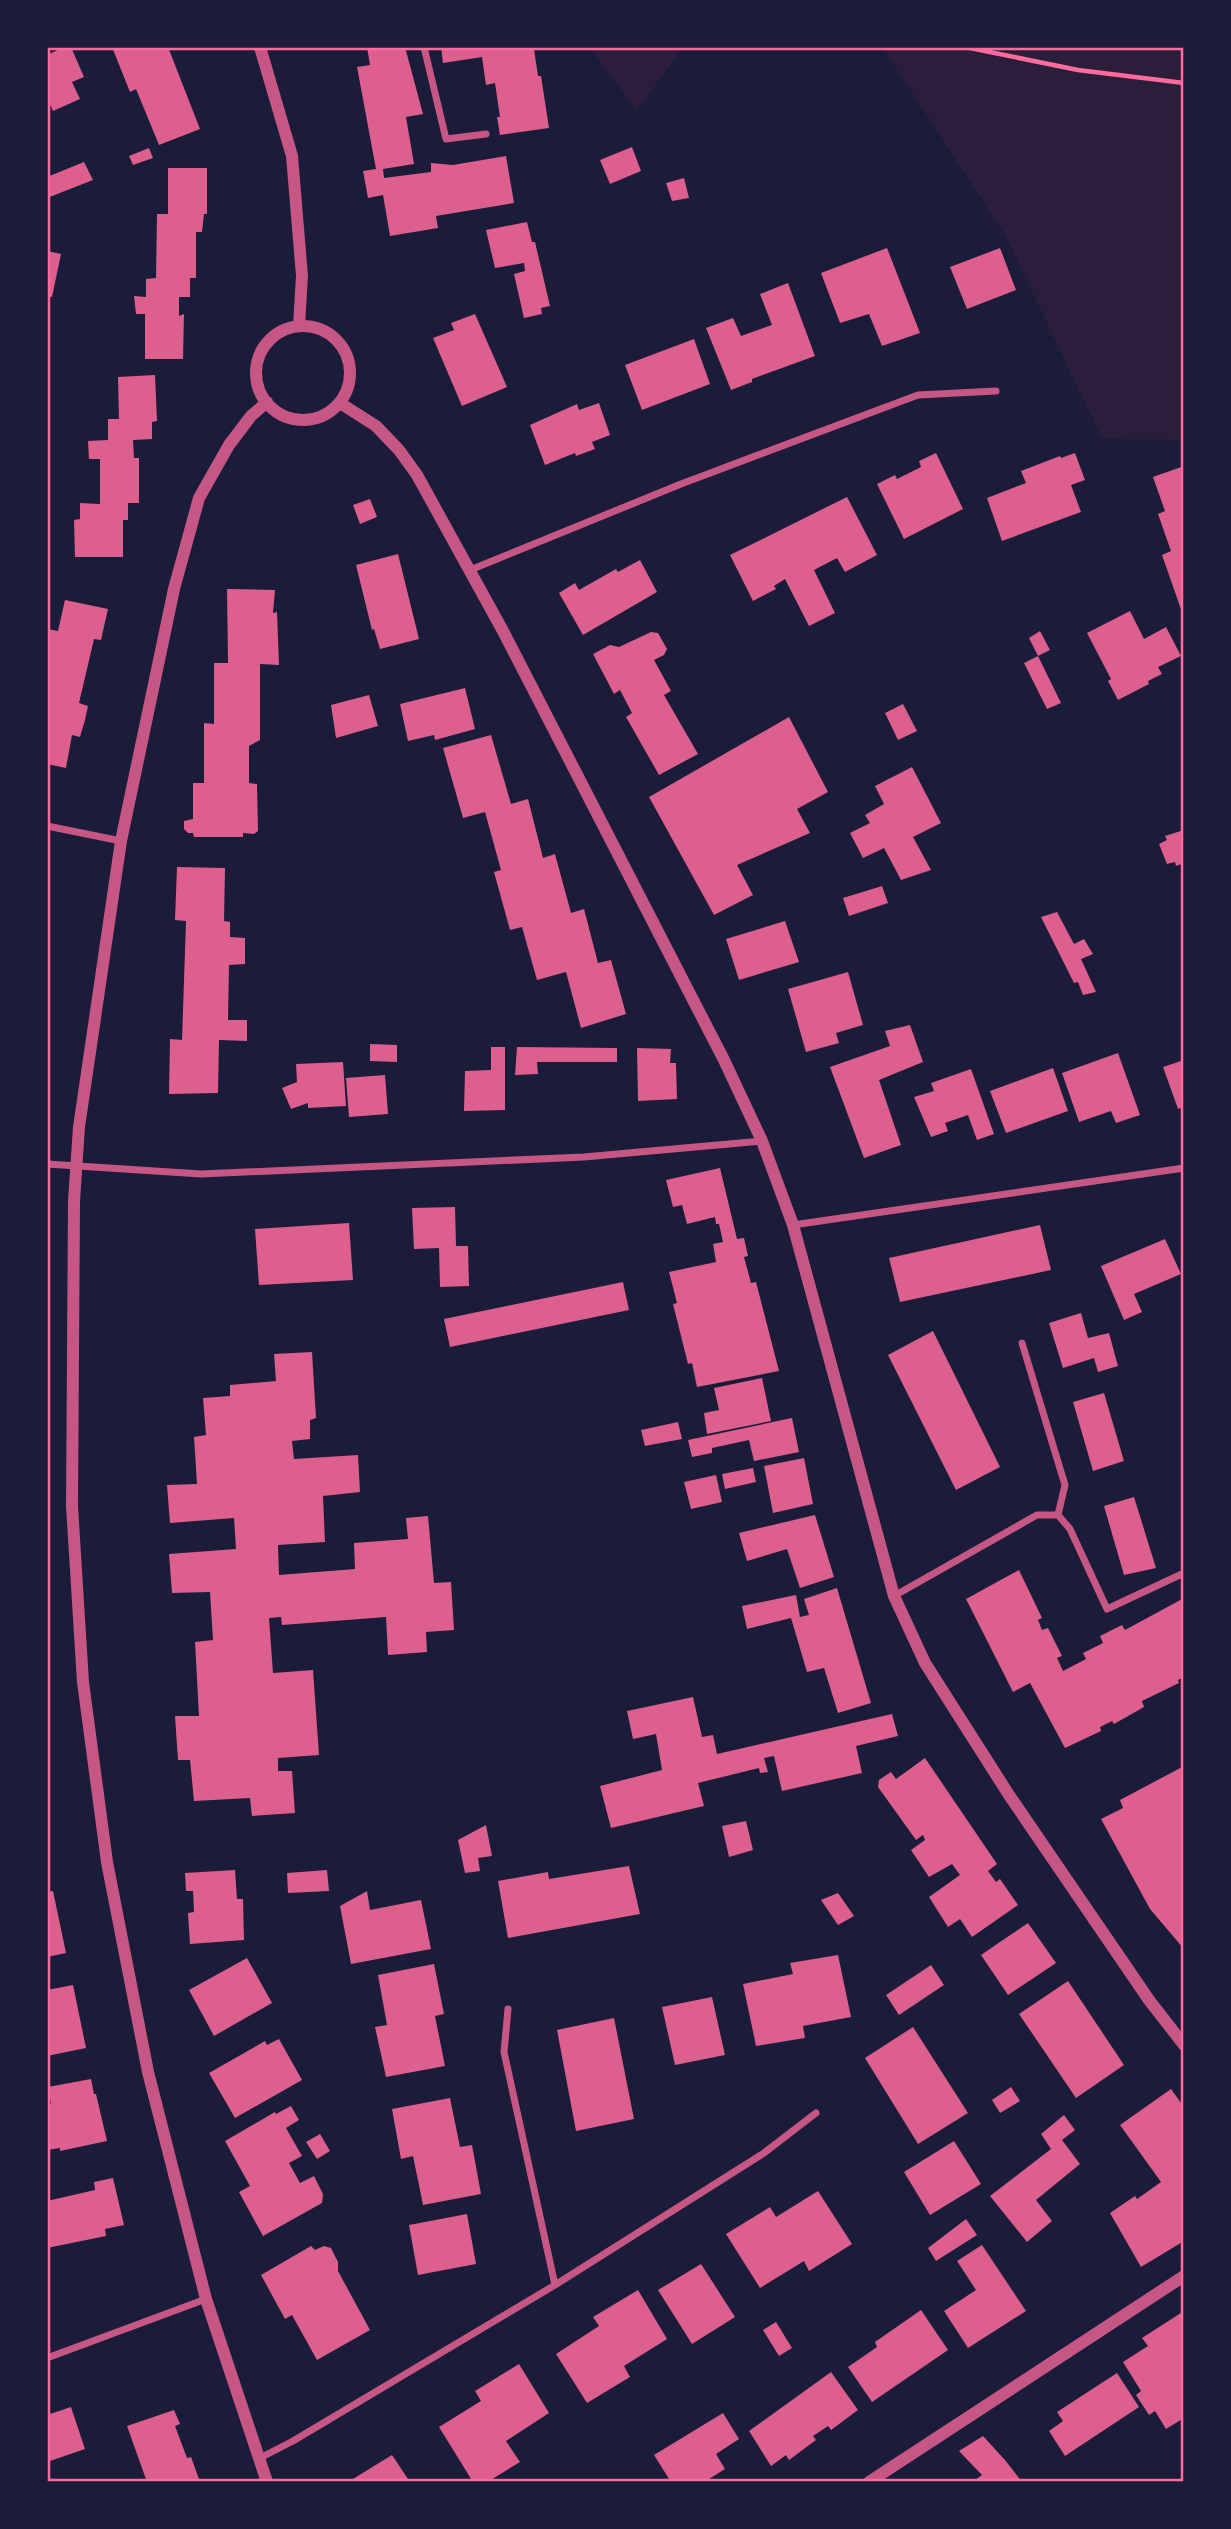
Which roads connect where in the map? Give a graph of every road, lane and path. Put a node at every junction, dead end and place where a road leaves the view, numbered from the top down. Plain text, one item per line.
1 (260, 47) edge
2 (424, 47) edge
3 (965, 47) edge
4 (1184, 83) edge
5 (486, 134) dead end
6 (299, 326) junction
7 (996, 391) dead end
8 (267, 402) junction
9 (340, 403) junction
10 (470, 570) junction
11 (47, 827) edge
12 (121, 841) junction
13 (762, 1141) junction
14 (47, 1164) edge
15 (77, 1167) junction
16 (1184, 1168) edge
17 (793, 1225) junction
18 (1022, 1343) dead end
19 (1058, 1515) junction
20 (1184, 1573) edge
21 (894, 1595) junction
22 (508, 2009) dead end
23 (1184, 2045) edge
24 (816, 2113) dead end
25 (1184, 2276) edge
26 (555, 2285) junction
27 (206, 2299) junction
28 (47, 2358) edge
29 (258, 2459) junction
30 (267, 2482) edge
31 (869, 2482) edge

1 - 6 street
2 - 5 street
3 - 4 path
6 - 8 street
6 - 9 street
7 - 10 street
8 - 9 street
8 - 12 street
9 - 10 street
10 - 13 street
11 - 12 street
12 - 15 street
13 - 15 street
13 - 17 street
14 - 15 street
15 - 27 street
16 - 17 street
17 - 21 street
18 - 19 street
19 - 20 street
19 - 21 street
21 - 23 street
22 - 26 street
24 - 26 street
25 - 31 street
26 - 29 street
27 - 28 street
27 - 29 street
29 - 30 street

